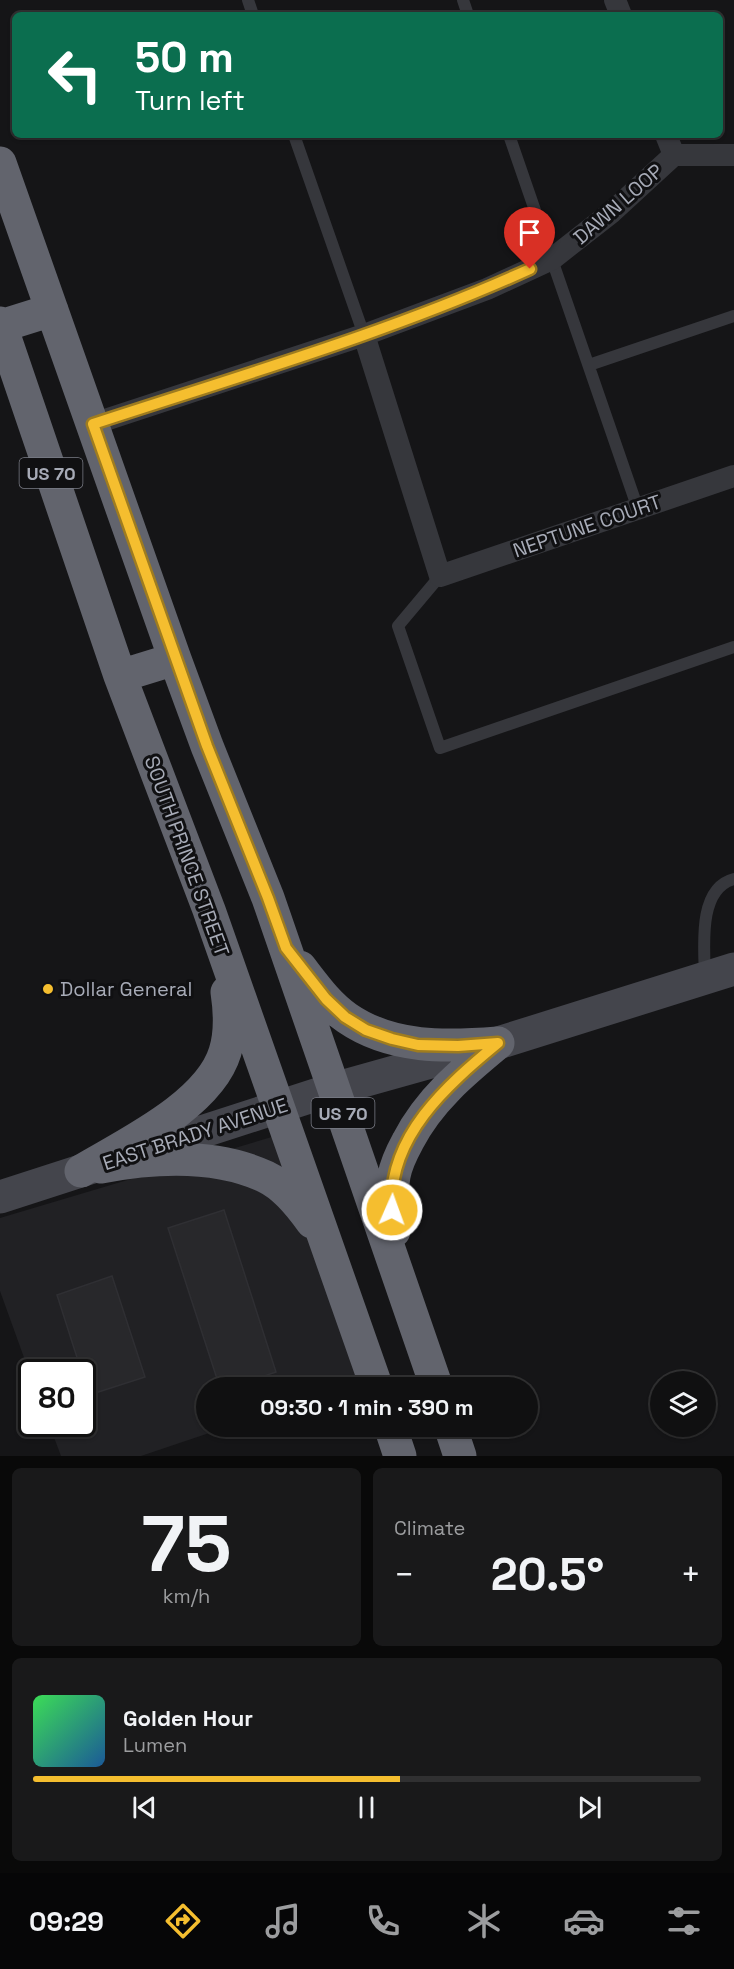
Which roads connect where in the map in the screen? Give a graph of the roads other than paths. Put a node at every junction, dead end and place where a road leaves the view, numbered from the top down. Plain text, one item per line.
1 (295, 138) edge
2 (510, 138) edge
3 (670, 145) edge
4 (734, 155) edge
5 (0, 163) edge
6 (552, 259) junction
7 (52, 310) junction
8 (734, 316) edge
9 (0, 325) edge
10 (364, 335) junction
11 (589, 365) junction
12 (93, 424) junction
13 (734, 476) edge
14 (638, 509) junction
15 (440, 576) junction
16 (734, 647) edge
17 (175, 659) junction
18 (120, 676) junction
19 (734, 879) edge
20 (216, 932) junction
21 (286, 948) junction
22 (719, 974) edge
23 (498, 1043) junction
24 (334, 1089) junction
25 (277, 1108) junction
26 (81, 1171) junction
27 (0, 1197) edge
28 (328, 1247) junction
29 (397, 1269) junction
30 (373, 1377) edge
31 (433, 1377) edge
32 (394, 1437) edge
33 (454, 1437) edge
34 (400, 1456) edge
35 (460, 1456) edge

1 - 10 lane
2 - 6 lane
3 - 4 street, DAWN LOOP
3 - 6 street, DAWN LOOP
5 - 7 highway, US 70
6 - 10 street, DAWN LOOP
6 - 11 lane
7 - 9 highway
7 - 12 highway, US 70
8 - 11 lane
9 - 18 highway, SOUTH PRINCE STREET / US 70
10 - 12 street, DAWN LOOP
10 - 15 street
11 - 14 lane
12 - 17 highway, US 70
13 - 14 street, NEPTUNE COURT
14 - 15 street, NEPTUNE COURT
15 - 16 lane
17 - 18 highway
17 - 21 highway, US 70
18 - 20 highway, SOUTH PRINCE STREET / US 70
19 - 22 lane
20 - 25 highway, SOUTH PRINCE STREET / US 70
20 - 26 highway
21 - 23 highway
21 - 24 highway, US 70
22 - 23 main road, EAST BRADY AVENUE
23 - 24 main road, EAST BRADY AVENUE
23 - 29 highway
24 - 25 main road, EAST BRADY AVENUE
24 - 29 highway, US 70
25 - 26 main road, EAST BRADY AVENUE
25 - 28 highway, SOUTH PRINCE STREET / US 70
26 - 27 main road, EAST BRADY AVENUE
26 - 28 highway
28 - 30 highway, SOUTH PRINCE STREET / US 70
29 - 31 highway, US 70
32 - 34 highway
33 - 35 highway

